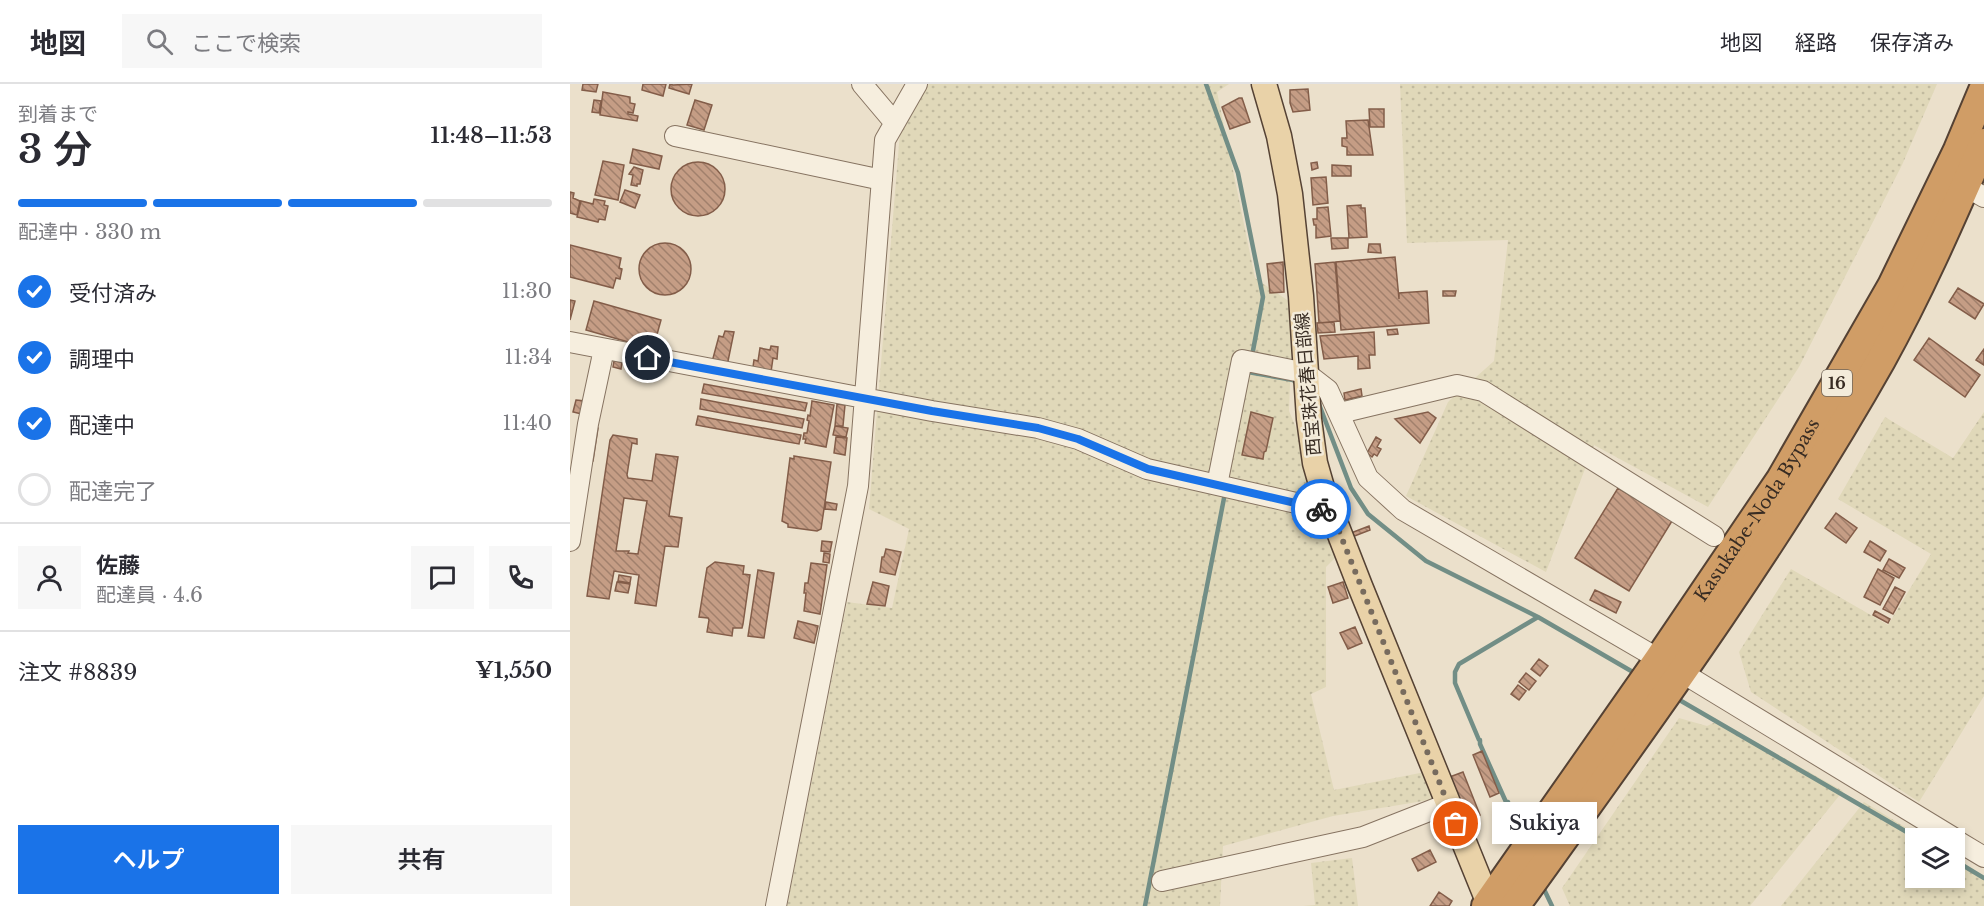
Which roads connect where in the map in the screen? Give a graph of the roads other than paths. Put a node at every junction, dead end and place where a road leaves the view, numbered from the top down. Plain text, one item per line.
1 (862, 84) edge
2 (917, 84) edge
3 (1264, 84) edge
4 (1984, 88) edge
5 (894, 122) junction
6 (675, 136) dead end
7 (1984, 143) edge
8 (882, 180) junction
9 (1974, 192) edge
10 (570, 342) edge
11 (604, 349) junction
12 (1307, 385) junction
13 (866, 399) junction
14 (1340, 413) junction
15 (1217, 485) junction
16 (1331, 511) junction
17 (1714, 536) dead end
18 (570, 541) edge
19 (1670, 666) junction
20 (1448, 804) junction
21 (1936, 828) edge
22 (1965, 846) edge
23 (1984, 857) edge
24 (1162, 881) dead end
25 (1495, 905) edge
26 (776, 906) edge

1 - 5 street
2 - 5 street
3 - 12 main road, 西宝珠花春日部線
4 - 19 highway, Kasukabe-Noda Bypass / 16
5 - 8 street
6 - 8 street
7 - 9 highway, Kasukabe-Noda Bypass / 16
8 - 13 street
9 - 19 highway, Kasukabe-Noda Bypass / 16
10 - 11 street
11 - 13 street
11 - 18 street
12 - 14 street
12 - 15 street
12 - 16 main road, 西宝珠花春日部線
13 - 15 street
13 - 26 street
14 - 17 street
14 - 19 street
15 - 16 street
16 - 20 main road, 西宝珠花春日部線
19 - 21 street
19 - 25 highway, Kasukabe-Noda Bypass / 16
20 - 24 street
20 - 25 main road, 西宝珠花春日部線
22 - 23 street

